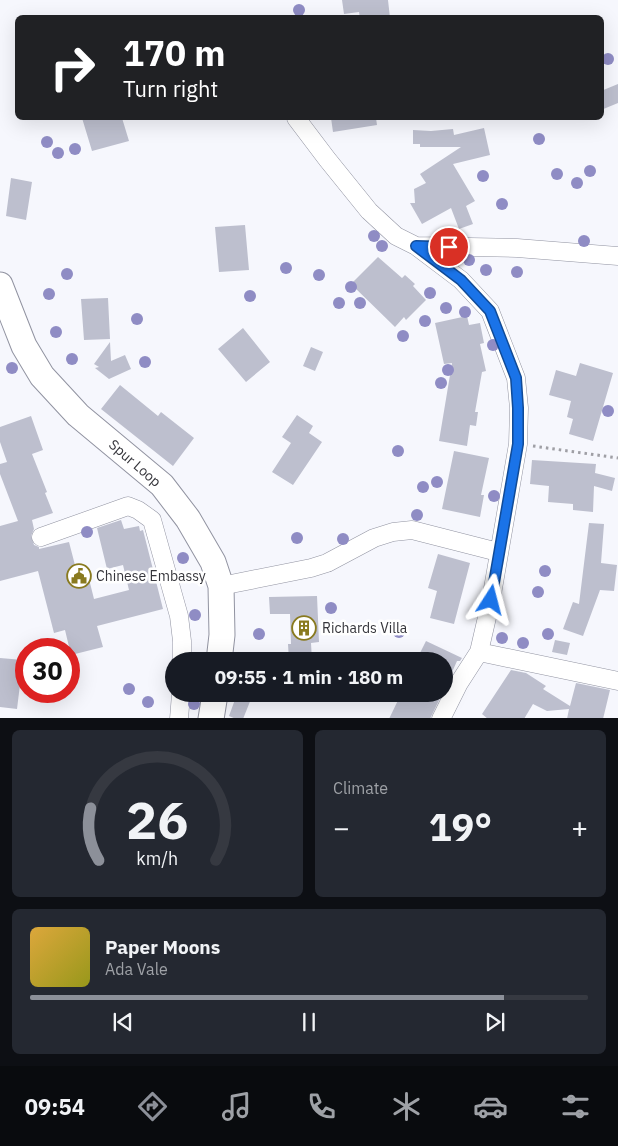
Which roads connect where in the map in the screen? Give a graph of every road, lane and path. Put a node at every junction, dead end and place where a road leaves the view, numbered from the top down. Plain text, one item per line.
1 (298, 120) edge
2 (416, 246) junction
3 (618, 256) edge
4 (0, 285) edge
5 (518, 444) junction
6 (618, 458) edge
7 (41, 537) dead end
8 (498, 552) junction
9 (221, 586) junction
10 (182, 652) edge
11 (220, 652) edge
12 (479, 652) junction
13 (618, 681) edge
14 (180, 702) edge
15 (214, 702) edge
16 (179, 718) edge
17 (211, 718) edge
18 (442, 718) edge

1 - 2 street
2 - 3 street
2 - 5 street
4 - 9 street, Spur Loop
5 - 6 path
5 - 8 street
7 - 10 street
8 - 9 street
8 - 12 street
9 - 11 street, Spur Loop
12 - 13 street
12 - 18 street
14 - 16 street
15 - 17 street

